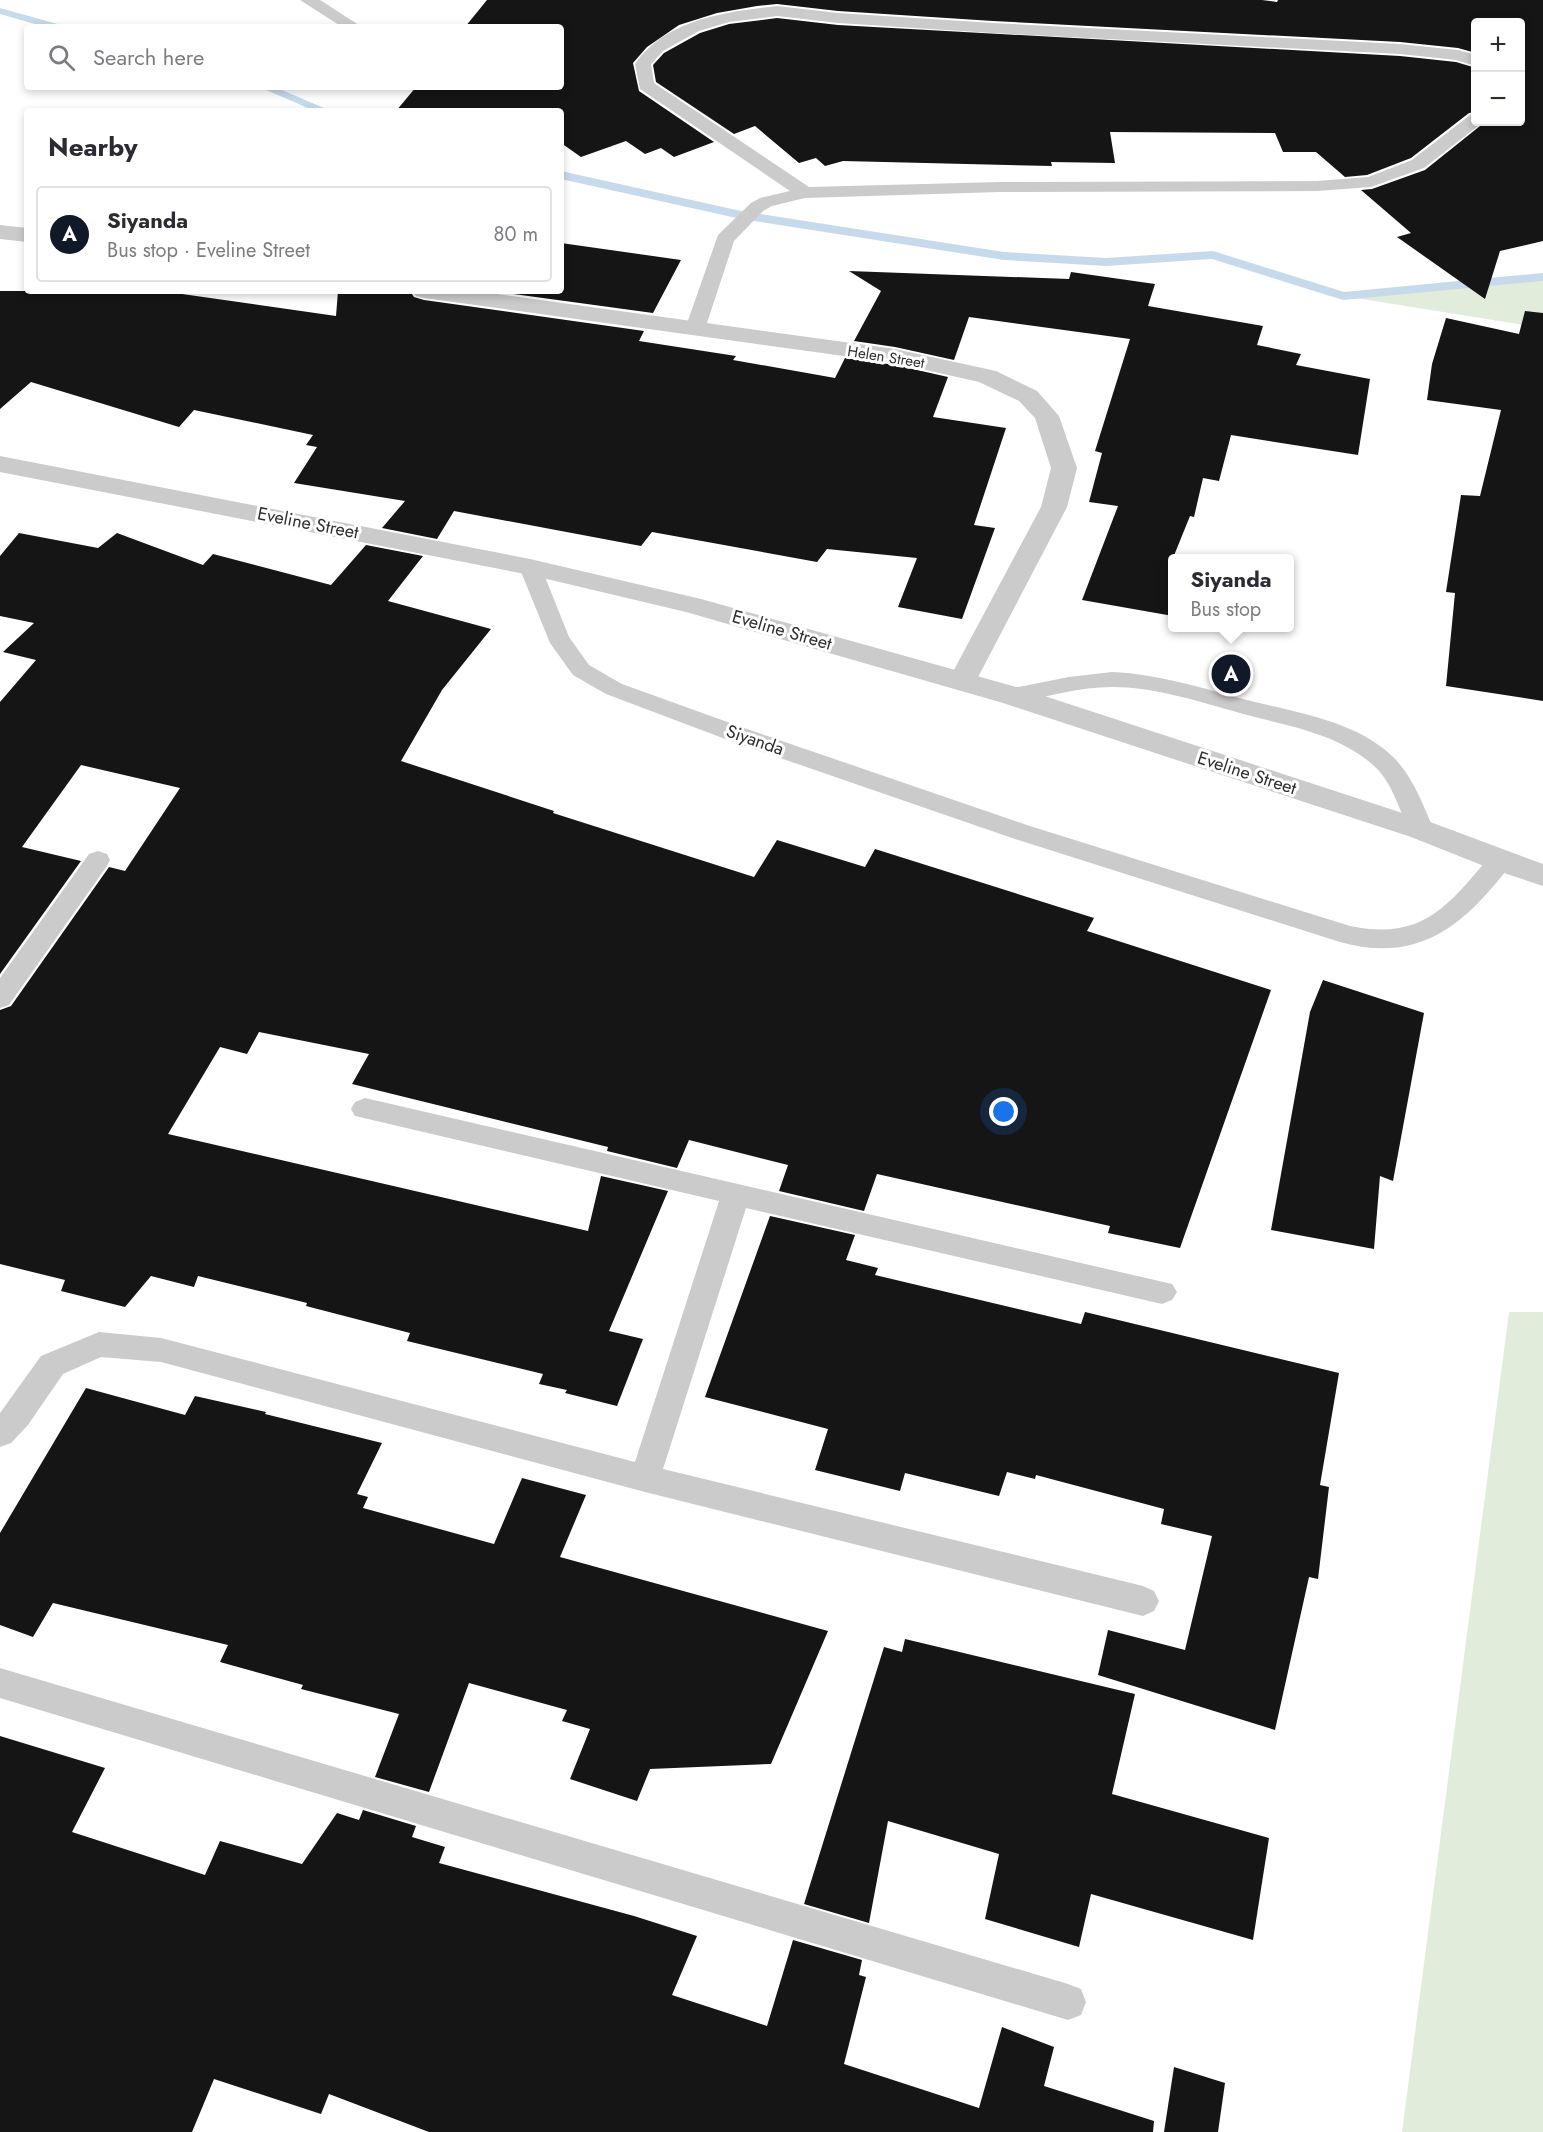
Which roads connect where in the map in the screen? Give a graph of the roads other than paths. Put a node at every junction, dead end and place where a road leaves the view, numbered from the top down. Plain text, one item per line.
1 (308, 0) edge
2 (349, 24) edge
3 (1471, 59) edge
4 (1471, 123) edge
5 (805, 193) junction
6 (0, 231) edge
7 (24, 235) edge
8 (445, 294) edge
9 (695, 329) junction
10 (0, 464) edge
11 (530, 567) junction
12 (962, 681) junction
13 (1013, 696) junction
14 (1422, 830) junction
15 (98, 860) dead end
16 (1500, 861) junction
17 (1543, 875) edge
18 (0, 998) edge
19 (365, 1109) dead end
20 (735, 1196) junction
21 (1162, 1292) dead end
22 (0, 1434) edge
23 (645, 1478) junction
24 (1143, 1601) dead end
25 (0, 1683) edge
26 (1068, 2002) dead end

1 - 2 lane
3 - 5 lane
4 - 5 lane
5 - 9 lane
6 - 7 street
8 - 9 street, Helen Street
9 - 12 street, Helen Street
10 - 11 street, Eveline Street
11 - 12 street, Eveline Street
11 - 16 lane, Siyanda
12 - 13 street, Eveline Street
13 - 14 street, Eveline Street
13 - 14 lane
14 - 16 street, Eveline Street
15 - 18 lane
16 - 17 street, Eveline Street
19 - 20 lane
20 - 21 lane
20 - 23 lane
22 - 23 lane
23 - 24 lane
25 - 26 lane

